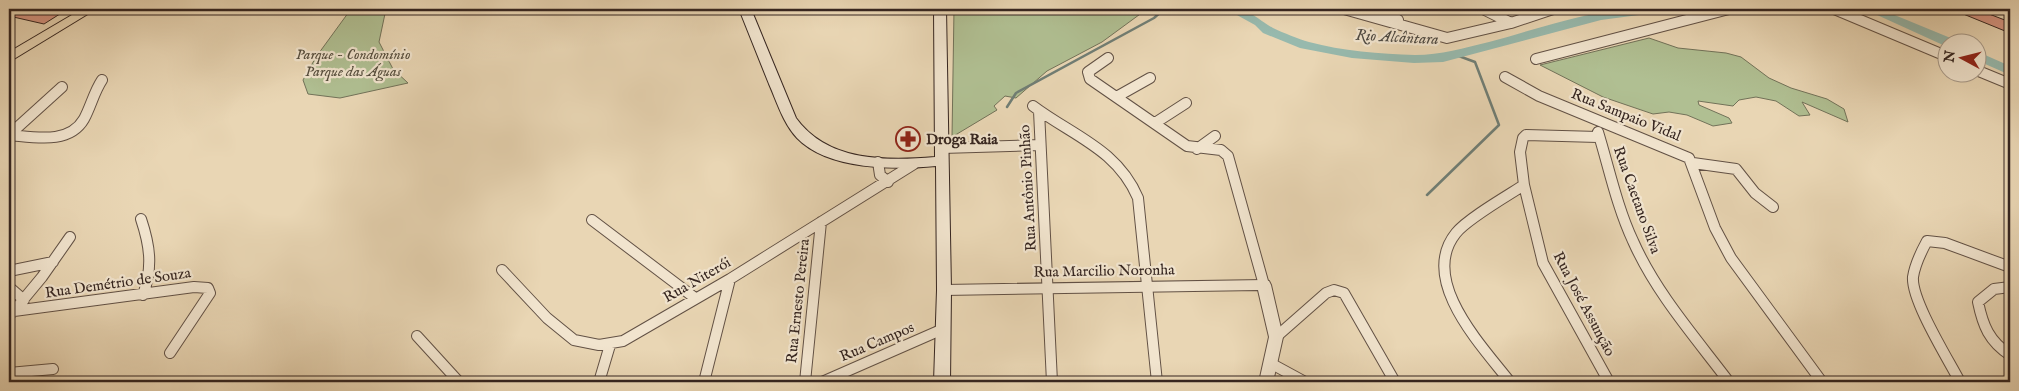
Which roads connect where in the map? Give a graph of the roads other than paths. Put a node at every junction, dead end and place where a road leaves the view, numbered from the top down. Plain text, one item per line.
1 (90, 9) edge
2 (745, 9) edge
3 (940, 9) edge
4 (1378, 9) edge
5 (1483, 9) edge
6 (1553, 9) edge
7 (1729, 9) edge
8 (1834, 9) edge
9 (1351, 10) edge
10 (1860, 13) edge
11 (1511, 23) junction
12 (1409, 28) junction
13 (1936, 51) edge
14 (9, 58) edge
15 (1108, 58) dead end
16 (1536, 59) dead end
17 (1986, 74) edge
18 (1505, 77) dead end
19 (1150, 78) dead end
20 (102, 80) dead end
21 (2010, 84) edge
22 (62, 87) dead end
23 (1118, 96) junction
24 (1186, 103) dead end
25 (1596, 121) junction
26 (1155, 123) junction
27 (9, 135) edge
28 (1215, 136) dead end
29 (1598, 137) junction
30 (1040, 145) junction
31 (1197, 148) junction
32 (942, 155) junction
33 (878, 162) junction
34 (1693, 163) junction
35 (914, 164) junction
36 (888, 182) junction
37 (1524, 185) junction
38 (1773, 207) dead end
39 (141, 219) dead end
40 (592, 220) dead end
41 (821, 222) junction
42 (70, 237) dead end
43 (53, 262) junction
44 (2010, 267) edge
45 (502, 270) dead end
46 (9, 271) edge
47 (730, 279) junction
48 (1264, 284) junction
49 (1146, 286) junction
50 (9, 287) edge
51 (2010, 287) edge
52 (1047, 289) junction
53 (944, 290) junction
54 (143, 295) junction
55 (695, 298) junction
56 (24, 300) junction
57 (11, 314) edge
58 (943, 329) junction
59 (417, 336) dead end
60 (1276, 337) junction
61 (610, 345) junction
62 (170, 353) dead end
63 (2010, 355) edge
64 (1270, 362) junction
65 (53, 369) dead end
66 (9, 373) edge
67 (460, 382) edge
68 (599, 382) edge
69 (704, 382) edge
70 (805, 382) edge
71 (822, 382) edge
72 (942, 382) edge
73 (1052, 382) edge
74 (1157, 382) edge
75 (1266, 382) edge
76 (1305, 382) edge
77 (1395, 382) edge
78 (1510, 382) edge
79 (1608, 382) edge
80 (1729, 382) edge
81 (1822, 382) edge
82 (1960, 382) edge

1 - 14 main road
2 - 33 main road
3 - 32 main road
4 - 12 street
5 - 11 street
6 - 11 street
7 - 16 street
8 - 10 street
9 - 12 street
10 - 13 street
11 - 12 street
15 - 23 street
17 - 21 street
18 - 25 street, Rua Sampaio Vidal
19 - 23 street
20 - 27 street
22 - 27 street
23 - 26 street
24 - 26 street
25 - 29 street, Rua Caetano Silva
25 - 34 street, Rua Sampaio Vidal
26 - 31 street
28 - 31 street
29 - 37 street, Rua José Assunção
29 - 80 street, Rua Caetano Silva
30 - 32 street
30 - 49 street, Rua Antônio Pinhão
30 - 52 street, Rua Antônio Pinhão
31 - 48 street
32 - 35 main road
32 - 53 main road
33 - 35 main road
33 - 36 street
34 - 38 street
34 - 81 street
35 - 36 street, Rua Niterói
36 - 41 street, Rua Niterói
37 - 78 street
37 - 79 street, Rua José Assunção
39 - 54 street
40 - 55 street
41 - 47 street, Rua Niterói
41 - 70 street, Rua Ernesto Pereira
42 - 43 street
43 - 46 street
43 - 56 street
44 - 82 street
45 - 61 street, Rua Niterói
47 - 55 street, Rua Niterói
47 - 69 street
48 - 49 street, Rua Marcilio Noronha
48 - 60 street
49 - 52 street, Rua Marcilio Noronha
49 - 74 street
50 - 56 street
51 - 63 street
52 - 53 street, Rua Marcilio Noronha
52 - 73 street, Rua Antônio Pinhão
53 - 58 main road
54 - 57 street, Rua Demétrio de Souza
54 - 62 street, Rua Demétrio de Souza
55 - 61 street, Rua Niterói
56 - 57 street
58 - 71 street, Rua Campos
58 - 72 main road
59 - 67 street
60 - 64 street
60 - 77 street
61 - 68 street
64 - 75 street
64 - 76 street
65 - 66 street

